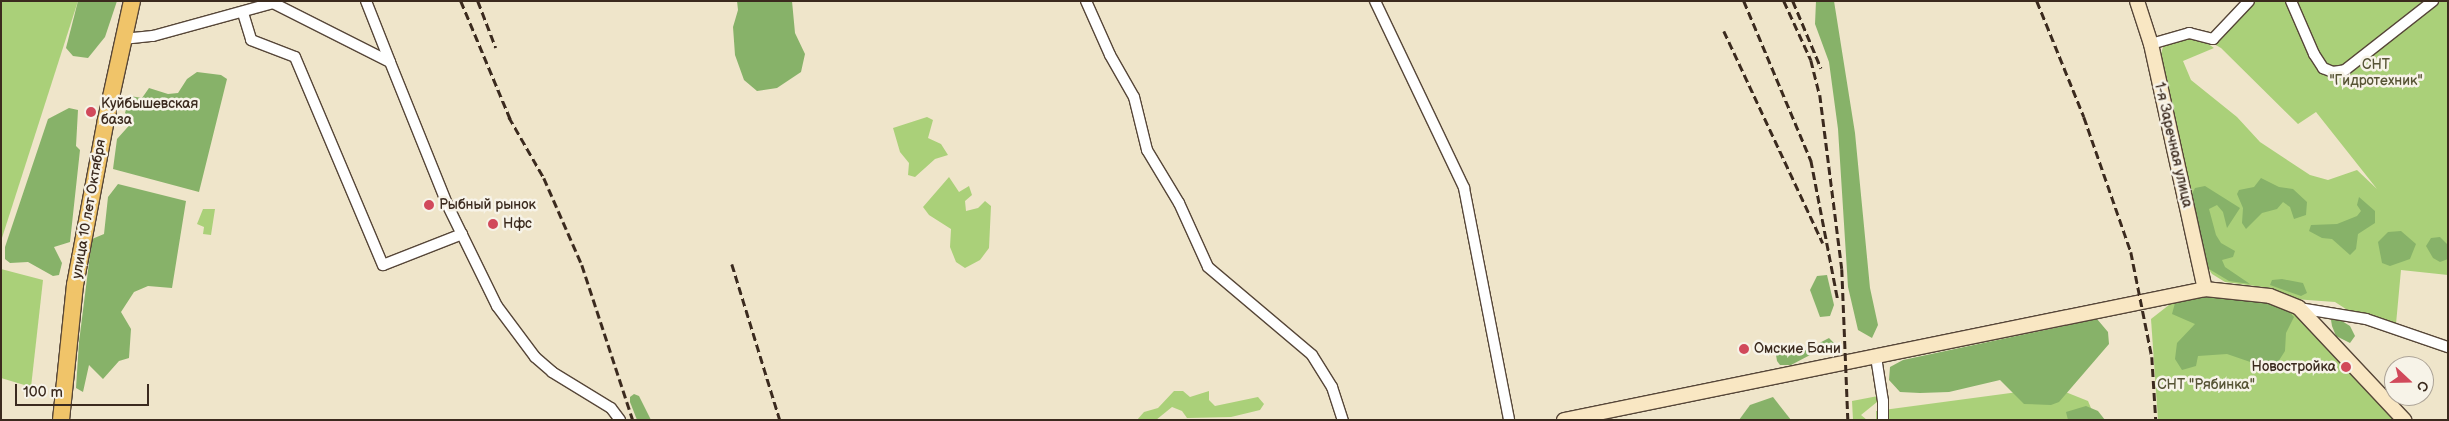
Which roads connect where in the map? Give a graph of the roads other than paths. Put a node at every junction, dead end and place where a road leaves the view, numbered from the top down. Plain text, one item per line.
1 (132, 1) edge
2 (366, 1) edge
3 (1086, 1) edge
4 (1376, 1) edge
5 (2137, 1) edge
6 (2249, 1) edge
7 (2290, 1) edge
8 (2432, 1) edge
9 (275, 2) edge
10 (243, 12) junction
11 (123, 39) junction
12 (2151, 44) junction
13 (390, 62) junction
14 (462, 234) junction
15 (2205, 290) junction
16 (2299, 308) junction
17 (2448, 347) edge
18 (1876, 357) junction
19 (61, 420) edge
20 (620, 420) edge
21 (1343, 420) edge
22 (1509, 420) edge
23 (1564, 420) edge
24 (1883, 420) edge
25 (2404, 420) edge

1 - 11 main road, улица 10 лет Октября
2 - 13 street
3 - 21 street
4 - 22 street
5 - 12 street, 1-я Заречная улица
6 - 12 street
7 - 8 street
9 - 10 street
9 - 13 street
10 - 11 street
10 - 14 street
11 - 19 main road, улица 10 лет Октября
12 - 15 street, 1-я Заречная улица
13 - 14 street
14 - 20 street
15 - 16 street
15 - 18 street
16 - 17 street
16 - 25 street
18 - 23 street
18 - 24 street

